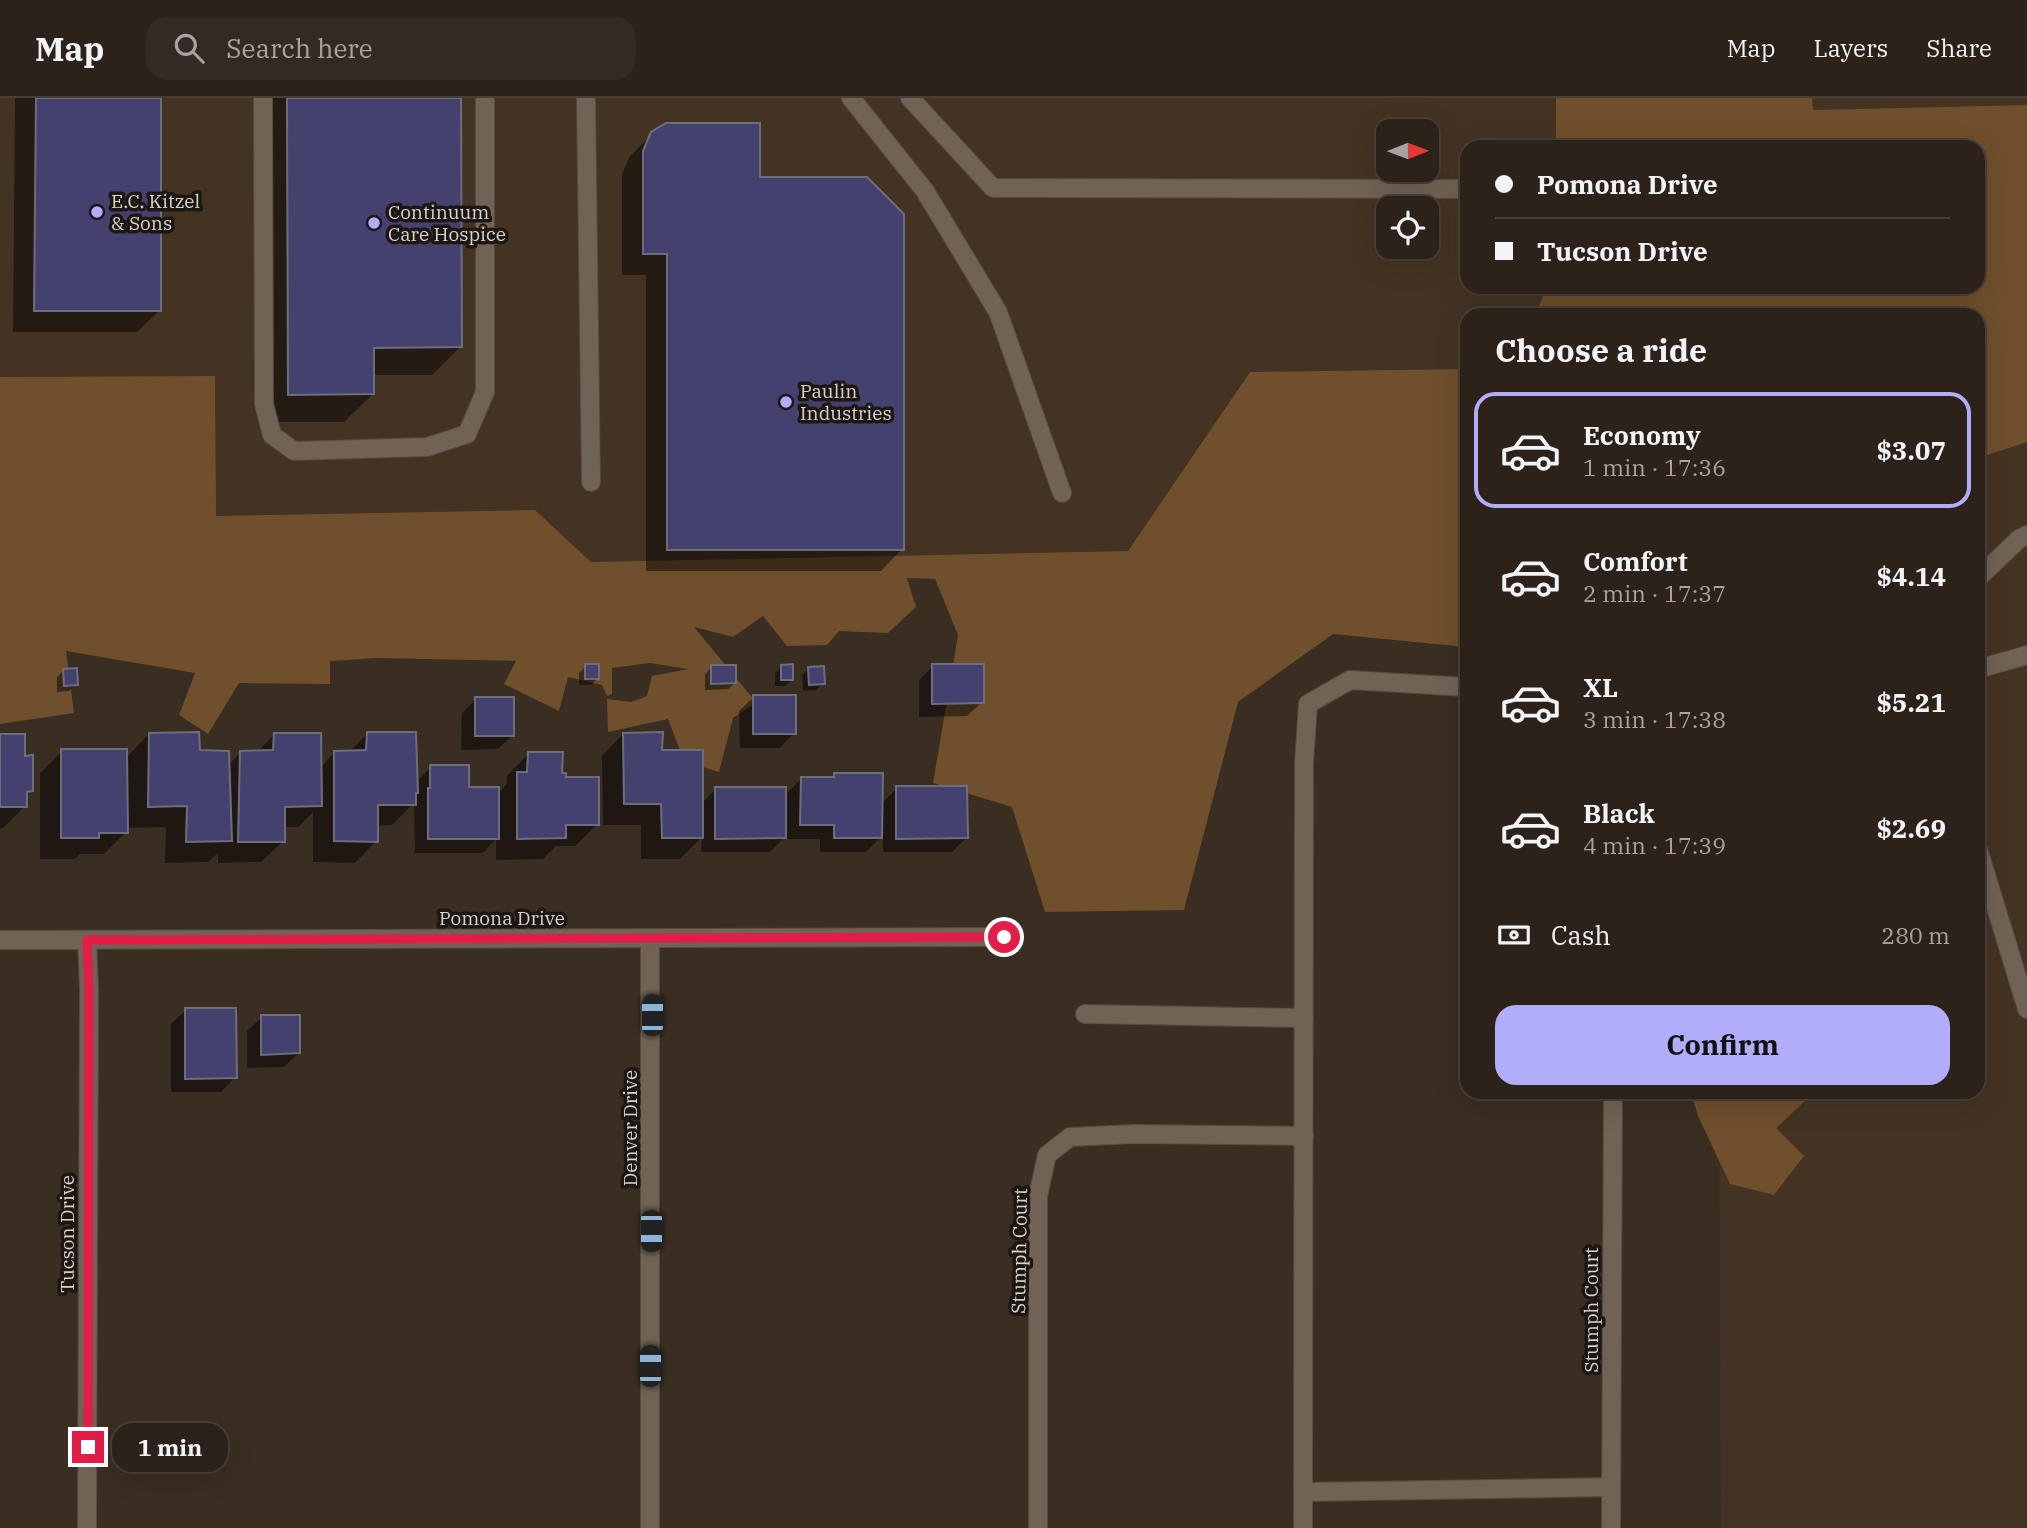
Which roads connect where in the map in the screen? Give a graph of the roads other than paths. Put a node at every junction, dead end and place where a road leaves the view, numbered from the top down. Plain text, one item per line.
1 (263, 98) edge
2 (485, 98) edge
3 (586, 98) edge
4 (851, 98) edge
5 (910, 98) edge
6 (1460, 189) edge
7 (592, 482) dead end
8 (1062, 493) dead end
9 (2027, 535) edge
10 (1985, 571) edge
11 (2027, 655) edge
12 (1985, 667) edge
13 (1460, 687) edge
14 (1985, 872) edge
15 (1004, 937) dead end
16 (650, 938) junction
17 (0, 940) edge
18 (87, 940) junction
19 (2027, 1009) edge
20 (1085, 1014) dead end
21 (1304, 1018) junction
22 (1613, 1099) edge
23 (1304, 1136) junction
24 (1611, 1487) junction
25 (1303, 1492) junction
26 (87, 1528) edge
27 (650, 1528) edge
28 (1038, 1528) edge
29 (1303, 1528) edge
30 (1611, 1528) edge

1 - 2 street
3 - 7 street
4 - 8 street
5 - 6 street
9 - 10 street
11 - 12 street
13 - 21 street
14 - 19 street
15 - 16 street, Pomona Drive
16 - 18 street, Pomona Drive
16 - 27 street, Denver Drive
17 - 18 street, Pomona Drive
18 - 26 street, Tucson Drive
20 - 21 street
21 - 23 street
22 - 24 street, Stumph Court
23 - 25 street
23 - 28 street, Stumph Court
24 - 25 street
24 - 30 street, Stumph Court
25 - 29 street

